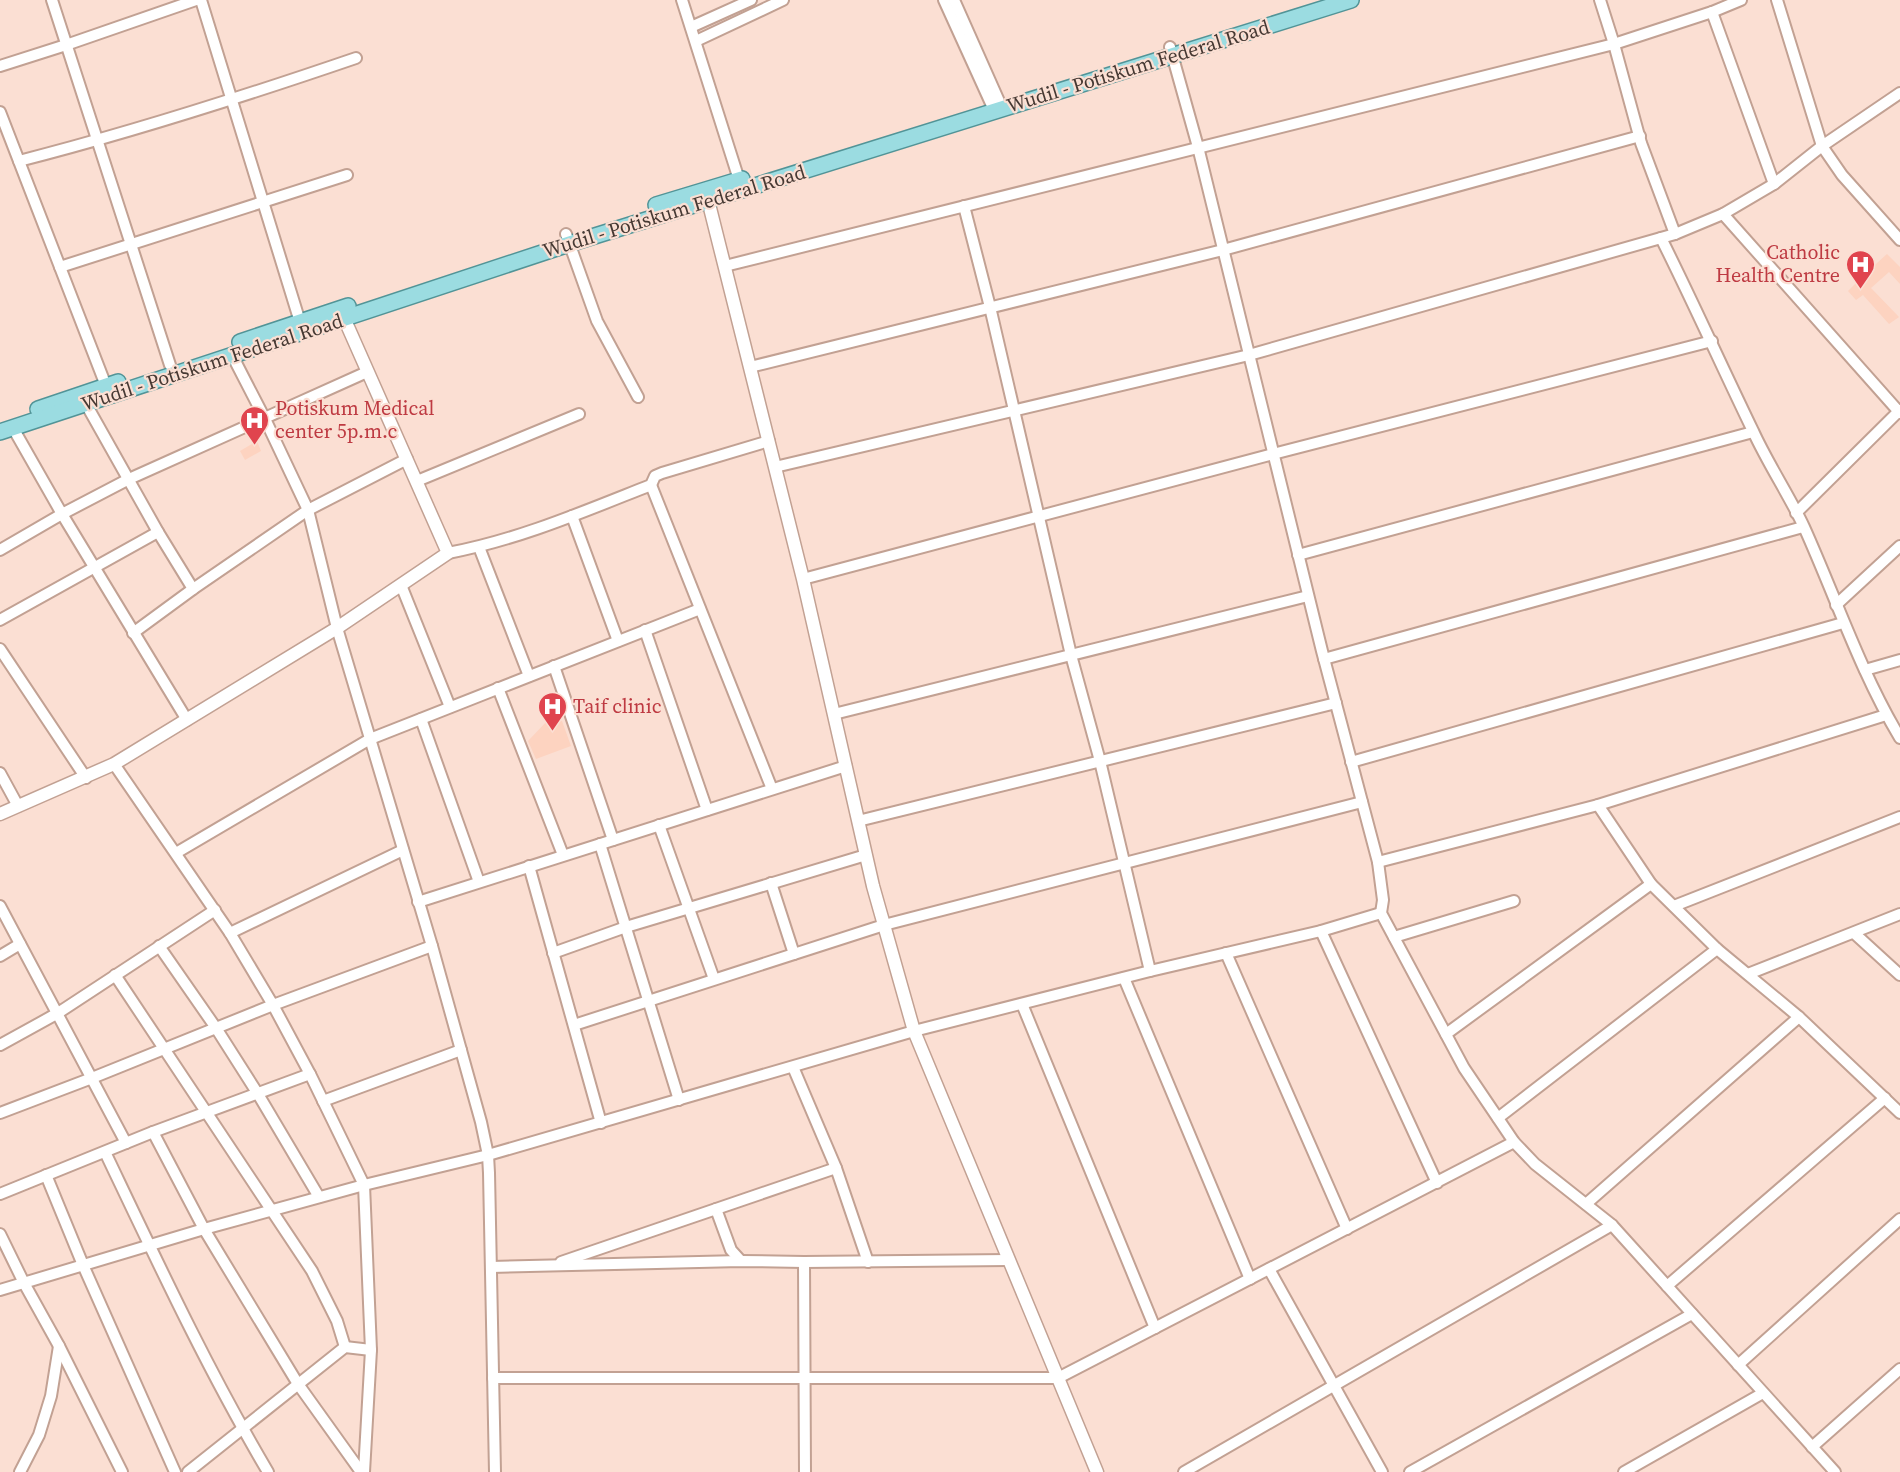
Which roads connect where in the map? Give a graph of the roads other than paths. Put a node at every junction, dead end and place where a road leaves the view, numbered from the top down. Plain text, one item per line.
1 (52, 0) edge
2 (196, 0) edge
3 (201, 0) edge
4 (682, 0) edge
5 (751, 0) edge
6 (783, 0) edge
7 (944, 0) edge
8 (954, 0) edge
9 (1318, 0) edge
10 (1351, 0) edge
11 (1600, 0) edge
12 (1741, 0) edge
13 (1777, 0) edge
14 (1712, 12) junction
15 (756, 13) junction
16 (691, 27) junction
17 (696, 41) junction
18 (1614, 44) junction
19 (66, 45) junction
20 (1172, 51) junction
21 (356, 58) dead end
22 (0, 66) edge
23 (1900, 93) edge
24 (232, 100) junction
25 (996, 104) junction
26 (0, 112) edge
27 (1640, 136) junction
28 (97, 141) junction
29 (1822, 146) junction
30 (1197, 147) junction
31 (19, 161) junction
32 (347, 175) dead end
33 (1774, 184) junction
34 (741, 185) junction
35 (708, 200) junction
36 (263, 201) junction
37 (964, 206) junction
38 (1722, 214) junction
39 (1675, 234) junction
40 (1661, 238) junction
41 (567, 239) junction
42 (1900, 240) edge
43 (131, 246) junction
44 (1223, 250) junction
45 (725, 266) junction
46 (60, 267) junction
47 (990, 307) junction
48 (344, 318) junction
49 (300, 322) junction
50 (1712, 341) junction
51 (232, 355) junction
52 (1249, 355) junction
53 (170, 365) junction
54 (750, 367) junction
55 (367, 372) junction
56 (108, 391) junction
57 (638, 397) dead end
58 (86, 404) junction
59 (1014, 410) junction
60 (1900, 412) edge
61 (579, 414) dead end
62 (265, 419) junction
63 (4, 427) edge
64 (1753, 432) junction
65 (769, 441) junction
66 (1273, 454) junction
67 (408, 459) junction
68 (775, 467) junction
69 (129, 479) junction
70 (417, 481) junction
71 (651, 485) junction
72 (308, 510) junction
73 (1796, 513) junction
74 (62, 514) junction
75 (572, 516) junction
76 (1038, 517) junction
77 (1803, 526) junction
78 (158, 532) junction
79 (1900, 546) edge
80 (479, 547) junction
81 (0, 550) edge
82 (448, 553) junction
83 (1298, 555) junction
84 (94, 568) junction
85 (803, 579) junction
86 (401, 585) junction
87 (193, 589) junction
88 (1308, 596) junction
89 (1836, 604) junction
90 (700, 609) junction
91 (0, 620) edge
92 (1844, 623) junction
93 (337, 628) junction
94 (645, 630) junction
95 (133, 633) junction
96 (618, 641) junction
97 (0, 649) edge
98 (1071, 655) junction
99 (1324, 659) junction
100 (1900, 660) edge
101 (554, 666) junction
102 (1866, 670) junction
103 (529, 676) junction
104 (498, 688) junction
105 (1336, 703) junction
106 (450, 707) junction
107 (834, 714) junction
108 (1886, 715) junction
109 (421, 719) junction
110 (187, 720) junction
111 (1900, 738) edge
112 (370, 739) junction
113 (1100, 761) junction
114 (1351, 762) junction
115 (114, 764) junction
116 (846, 765) junction
117 (0, 773) edge
118 (86, 778) junction
119 (772, 789) junction
120 (1362, 802) junction
121 (1598, 805) junction
122 (18, 806) junction
123 (707, 810) junction
124 (0, 814) edge
125 (1900, 817) edge
126 (858, 821) junction
127 (659, 825) junction
128 (613, 840) junction
129 (600, 844) junction
130 (403, 850) junction
131 (176, 853) junction
132 (563, 855) junction
133 (866, 855) junction
134 (1378, 862) junction
135 (1124, 863) junction
136 (529, 866) junction
137 (479, 882) junction
138 (771, 884) junction
139 (1651, 884) junction
140 (1514, 901) dead end
141 (418, 902) junction
142 (0, 906) edge
143 (1674, 906) junction
144 (690, 908) junction
145 (215, 910) junction
146 (1382, 913) junction
147 (1900, 914) edge
148 (884, 925) junction
149 (626, 927) junction
150 (1321, 931) junction
151 (230, 933) junction
152 (1854, 933) junction
153 (1394, 937) junction
154 (20, 944) junction
155 (159, 946) junction
156 (432, 946) junction
157 (1717, 949) junction
158 (553, 953) junction
159 (1226, 953) junction
160 (794, 954) junction
161 (0, 956) edge
162 (1150, 971) junction
163 (1748, 974) junction
164 (115, 975) junction
165 (1900, 975) edge
166 (1124, 978) junction
167 (714, 979) junction
168 (648, 1000) junction
169 (1022, 1004) junction
170 (273, 1005) junction
171 (58, 1013) junction
172 (1799, 1017) junction
173 (574, 1025) junction
174 (216, 1028) junction
175 (914, 1031) junction
176 (1446, 1034) junction
177 (0, 1045) edge
178 (164, 1049) junction
179 (461, 1050) junction
180 (793, 1067) junction
181 (310, 1074) junction
182 (92, 1078) junction
183 (258, 1094) junction
184 (1885, 1098) junction
185 (679, 1100) junction
186 (323, 1101) junction
187 (0, 1113) edge
188 (206, 1113) junction
189 (1900, 1113) edge
190 (1498, 1118) junction
191 (601, 1123) junction
192 (153, 1132) junction
193 (1514, 1142) junction
194 (126, 1143) junction
195 (105, 1152) junction
196 (488, 1155) junction
197 (836, 1168) junction
198 (46, 1175) junction
199 (1437, 1183) junction
200 (364, 1185) junction
201 (0, 1194) edge
202 (319, 1197) junction
203 (1586, 1204) junction
204 (716, 1209) junction
205 (270, 1211) junction
206 (1900, 1219) edge
207 (1612, 1225) junction
208 (204, 1229) junction
209 (1347, 1229) junction
210 (0, 1234) edge
211 (149, 1245) junction
212 (1009, 1260) junction
213 (741, 1261) junction
214 (804, 1262) junction
215 (868, 1262) junction
216 (82, 1265) junction
217 (549, 1266) junction
218 (491, 1267) junction
219 (1269, 1269) junction
220 (1250, 1279) junction
221 (24, 1283) junction
222 (1667, 1286) junction
223 (0, 1290) edge
224 (1692, 1314) junction
225 (1155, 1328) junction
226 (59, 1346) junction
227 (345, 1347) junction
228 (370, 1350) junction
229 (1738, 1365) junction
230 (1900, 1369) edge
231 (493, 1378) junction
232 (804, 1378) junction
233 (1058, 1378) junction
234 (297, 1384) junction
235 (1333, 1386) junction
236 (1763, 1393) junction
237 (242, 1428) junction
238 (1812, 1447) junction
239 (20, 1472) edge
240 (122, 1472) edge
241 (175, 1472) edge
242 (188, 1472) edge
243 (268, 1472) edge
244 (363, 1472) edge
245 (495, 1472) edge
246 (805, 1472) edge
247 (1097, 1472) edge
248 (1184, 1472) edge
249 (1382, 1472) edge
250 (1410, 1472) edge
251 (1624, 1472) edge
252 (1834, 1472) edge

1 - 19 street
2 - 19 street
3 - 24 street
4 - 16 street
5 - 15 street
5 - 16 street
6 - 15 street
7 - 25 street
8 - 25 street
9 - 20 main road, Wudil - Potiskum Federal Road
10 - 20 main road, Wudil - Potiskum Federal Road
11 - 18 street
12 - 14 street
13 - 29 street
14 - 18 street
14 - 33 street
15 - 17 street
16 - 17 street
17 - 34 street
18 - 27 street
18 - 30 street
19 - 22 street
19 - 28 street
20 - 25 main road, Wudil - Potiskum Federal Road
20 - 30 street
21 - 24 street
23 - 29 street
24 - 28 street
24 - 36 street
25 - 34 main road, Wudil - Potiskum Federal Road
26 - 31 street
27 - 39 street
27 - 44 street
28 - 31 street
28 - 43 street
29 - 33 street
29 - 42 street
30 - 37 street
30 - 44 street
31 - 46 street
32 - 36 street
33 - 38 street
34 - 35 main road, Wudil - Potiskum Federal Road
34 - 41 main road, Wudil - Potiskum Federal Road
35 - 41 main road, Wudil - Potiskum Federal Road
35 - 45 street
36 - 43 street
36 - 49 street
37 - 45 street
37 - 47 street
38 - 39 street
38 - 60 street
39 - 40 street
40 - 50 street
40 - 52 street
41 - 48 main road, Wudil - Potiskum Federal Road
41 - 49 main road, Wudil - Potiskum Federal Road
41 - 57 street
43 - 46 street
43 - 53 street
44 - 47 street
44 - 52 street
45 - 54 street
46 - 56 street
47 - 54 street
47 - 59 street
48 - 51 main road, Wudil - Potiskum Federal Road
48 - 55 street
49 - 53 main road, Wudil - Potiskum Federal Road
50 - 64 street
50 - 66 street
51 - 56 main road, Wudil - Potiskum Federal Road
51 - 62 street
52 - 59 street
52 - 66 street
53 - 56 main road, Wudil - Potiskum Federal Road
54 - 65 street
55 - 62 street
55 - 67 street
56 - 58 main road, Wudil - Potiskum Federal Road
56 - 63 main road, Wudil - Potiskum Federal Road
58 - 63 main road, Wudil - Potiskum Federal Road
58 - 69 street
59 - 68 street
59 - 76 street
60 - 73 street
61 - 70 street
62 - 69 street
62 - 72 street
63 - 74 street
64 - 73 street
64 - 83 street
65 - 68 street
65 - 71 street
66 - 76 street
66 - 83 street
67 - 70 street
67 - 72 street
68 - 85 street
69 - 74 street
69 - 78 street
70 - 82 street
71 - 75 street
71 - 90 street
72 - 87 street
72 - 93 street
73 - 77 street
74 - 81 street
74 - 84 street
75 - 80 street
75 - 96 street
76 - 85 street
76 - 98 street
77 - 89 street
77 - 99 street
78 - 84 street
78 - 87 street
79 - 89 street
80 - 82 street
80 - 103 street
82 - 86 street
83 - 88 street
84 - 91 street
84 - 95 street
85 - 107 street
86 - 93 street
86 - 106 street
87 - 95 street
88 - 98 street
88 - 99 street
89 - 92 street
90 - 94 street
90 - 119 street
92 - 102 street
92 - 114 street
93 - 110 street
93 - 112 street
94 - 96 street
94 - 123 street
95 - 110 street
96 - 101 street
97 - 118 street
98 - 107 street
98 - 113 street
99 - 105 street
100 - 102 street
101 - 103 street
101 - 128 street
102 - 108 street
103 - 104 street
104 - 106 street
104 - 132 street
105 - 113 street
105 - 114 street
106 - 109 street
107 - 116 street
108 - 111 street
108 - 121 street
109 - 112 street
109 - 137 street
110 - 115 street
112 - 130 street
112 - 131 street
113 - 126 street
113 - 135 street
114 - 120 street
115 - 118 street
115 - 131 street
116 - 119 street
116 - 126 street
117 - 122 street
118 - 122 street
119 - 123 street
120 - 134 street
120 - 135 street
121 - 134 street
121 - 139 street
122 - 124 street
123 - 127 street
125 - 143 street
126 - 133 street
127 - 128 street
127 - 144 street
128 - 129 street
129 - 132 street
129 - 149 street
130 - 141 street
130 - 151 street
131 - 145 street
132 - 136 street
133 - 138 street
133 - 148 street
134 - 146 street
135 - 148 street
135 - 162 street
136 - 137 street
136 - 158 street
137 - 141 street
138 - 144 street
138 - 160 street
139 - 143 street
139 - 176 street
140 - 153 street
141 - 156 street
142 - 154 street
143 - 157 street
144 - 149 street
144 - 167 street
145 - 151 street
145 - 155 street
146 - 150 street
146 - 153 street
147 - 152 street
148 - 160 street
148 - 175 street
149 - 158 street
149 - 168 street
150 - 159 street
150 - 199 street
151 - 170 street
152 - 163 street
152 - 165 street
153 - 176 street
154 - 161 street
154 - 171 street
155 - 164 street
155 - 174 street
156 - 170 street
156 - 179 street
157 - 163 street
157 - 190 street
158 - 173 street
159 - 162 street
159 - 209 street
160 - 167 street
162 - 166 street
163 - 172 street
164 - 171 street
164 - 178 street
166 - 169 street
166 - 220 street
167 - 168 street
168 - 173 street
168 - 185 street
169 - 175 street
169 - 225 street
170 - 174 street
170 - 181 street
171 - 177 street
171 - 182 street
172 - 184 street
172 - 203 street
173 - 191 street
174 - 178 street
174 - 183 street
175 - 180 street
175 - 212 street
176 - 190 street
178 - 182 street
178 - 188 street
179 - 186 street
179 - 196 street
180 - 185 street
180 - 197 street
181 - 183 street
181 - 186 street
182 - 187 street
182 - 194 street
183 - 188 street
183 - 202 street
184 - 189 street
184 - 222 street
185 - 191 street
186 - 200 street
188 - 192 street
188 - 205 street
190 - 193 street
191 - 196 street
192 - 194 street
192 - 208 street
193 - 199 street
193 - 203 street
194 - 195 street
195 - 198 street
195 - 211 street
196 - 200 street
196 - 218 street
197 - 204 street
197 - 215 street
198 - 201 street
198 - 216 street
199 - 209 street
200 - 202 street
200 - 228 street
202 - 205 street
203 - 207 street
204 - 213 street
204 - 217 street
205 - 208 street
205 - 227 street
206 - 229 street
207 - 222 street
207 - 235 street
208 - 211 street
208 - 234 street
209 - 219 street
210 - 221 street
211 - 216 street
211 - 237 street
212 - 215 street
212 - 233 street
213 - 214 street
213 - 217 street
214 - 215 street
214 - 232 street
216 - 221 street
216 - 241 street
217 - 218 street
218 - 231 street
219 - 220 street
219 - 235 street
220 - 225 street
221 - 223 street
221 - 226 street
222 - 224 street
224 - 229 street
224 - 250 street
225 - 233 street
226 - 239 street
226 - 240 street
227 - 228 street
227 - 234 street
228 - 244 street
229 - 236 street
230 - 238 street
231 - 232 street
231 - 245 street
232 - 233 street
232 - 246 street
233 - 247 street
234 - 237 street
234 - 244 street
235 - 248 street
235 - 249 street
236 - 238 street
236 - 251 street
237 - 242 street
237 - 243 street
238 - 252 street

